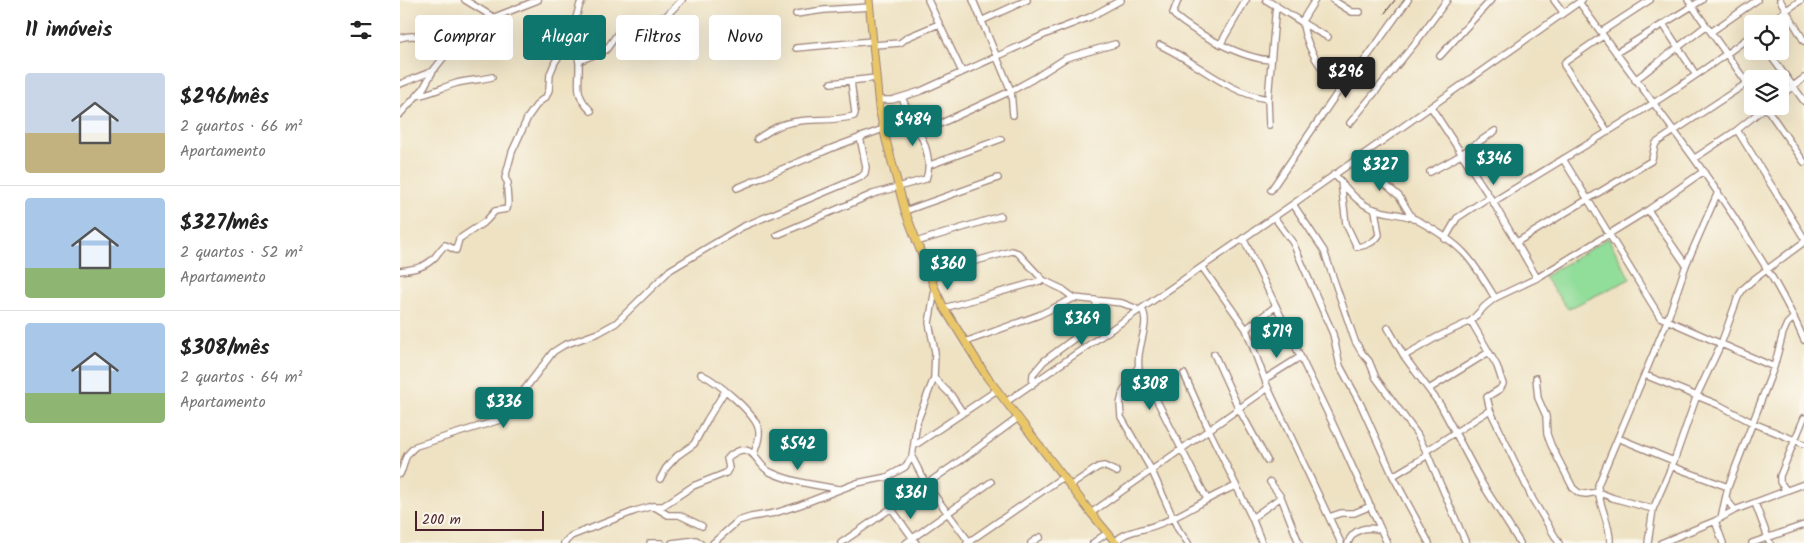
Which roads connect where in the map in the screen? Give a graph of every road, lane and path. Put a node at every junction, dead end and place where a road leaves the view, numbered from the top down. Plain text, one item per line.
1 (465, 0) edge
2 (538, 0) edge
3 (584, 0) edge
4 (682, 0) edge
5 (973, 0) edge
6 (1027, 0) edge
7 (1121, 0) edge
8 (1178, 0) edge
9 (1246, 0) edge
10 (1266, 0) edge
11 (1315, 0) edge
12 (1333, 0) edge
13 (1408, 0) edge
14 (1447, 0) edge
15 (1491, 0) edge
16 (1554, 0) edge
17 (1650, 0) edge
18 (1688, 0) edge
19 (1702, 0) edge
20 (1757, 0) edge
21 (1780, 0) edge
22 (1801, 0) edge
23 (931, 1) edge
24 (1580, 1) edge
25 (870, 4) edge
26 (1276, 5) junction
27 (1692, 6) junction
28 (1785, 10) junction
29 (1360, 12) dead end
30 (1563, 12) junction
31 (796, 14) dead end
32 (490, 15) edge
33 (498, 15) edge
34 (577, 15) edge
35 (1779, 15) edge
36 (981, 20) junction
37 (1302, 21) junction
38 (939, 24) junction
39 (1663, 24) junction
40 (1706, 26) junction
41 (1711, 32) junction
42 (1602, 34) junction
43 (415, 36) edge
44 (400, 38) edge
45 (1328, 38) dead end
46 (1804, 41) edge
47 (874, 43) junction
48 (1221, 43) junction
49 (1744, 43) edge
50 (1115, 44) dead end
51 (1160, 44) dead end
52 (796, 48) dead end
53 (1677, 48) junction
54 (1616, 53) junction
55 (1726, 55) junction
56 (996, 56) junction
57 (1440, 56) dead end
58 (441, 60) edge
59 (556, 60) edge
60 (1272, 60) junction
61 (1774, 60) edge
62 (579, 61) joint
63 (1323, 70) dead end
64 (432, 71) junction
65 (962, 72) junction
66 (1696, 75) junction
67 (492, 77) dead end
68 (876, 78) junction
69 (1804, 78) edge
70 (1744, 79) edge
71 (1635, 80) junction
72 (851, 81) junction
73 (832, 82) dead end
74 (400, 84) edge
75 (1744, 85) edge
76 (1793, 86) junction
77 (1789, 89) edge
78 (1011, 91) junction
79 (416, 96) junction
80 (902, 98) junction
81 (1268, 99) junction
82 (878, 100) junction
83 (1804, 101) edge
84 (1654, 104) junction
85 (1431, 107) junction
86 (591, 111) dead end
87 (400, 114) edge
88 (1013, 115) dead end
89 (1756, 115) edge
90 (1772, 115) edge
91 (1350, 124) dead end
92 (1269, 125) dead end
93 (883, 129) junction
94 (1736, 130) junction
95 (1495, 131) dead end
96 (1675, 131) junction
97 (1608, 132) junction
98 (920, 133) junction
99 (860, 137) junction
100 (757, 139) dead end
101 (1001, 139) dead end
102 (1460, 154) junction
103 (1360, 156) junction
104 (1695, 158) junction
105 (1562, 159) junction
106 (1804, 162) edge
107 (930, 165) junction
108 (1430, 172) dead end
109 (1704, 172) junction
110 (1334, 174) junction
111 (998, 178) dead end
112 (1341, 182) junction
113 (898, 187) junction
114 (737, 188) dead end
115 (1271, 190) dead end
116 (1718, 192) junction
117 (1491, 200) junction
118 (1587, 200) junction
119 (1293, 204) junction
120 (1375, 210) junction
121 (1648, 210) junction
122 (905, 211) junction
123 (1001, 216) dead end
124 (1274, 217) junction
125 (1413, 218) junction
126 (1452, 227) junction
127 (1436, 232) junction
128 (777, 235) dead end
129 (1608, 235) junction
130 (1243, 238) junction
131 (1804, 238) edge
132 (1445, 239) junction
133 (916, 242) junction
134 (1517, 242) junction
135 (1804, 242) edge
136 (1686, 266) junction
137 (1202, 267) junction
138 (1768, 269) junction
139 (400, 271) edge
140 (1537, 278) junction
141 (931, 279) junction
142 (1042, 280) junction
143 (934, 289) junction
144 (1074, 298) junction
145 (1496, 298) junction
146 (1096, 300) junction
147 (1276, 306) junction
148 (944, 308) junction
149 (1140, 310) junction
150 (1794, 316) junction
151 (1471, 321) junction
152 (1667, 321) junction
153 (1388, 328) dead end
154 (1246, 329) junction
155 (1804, 340) edge
156 (965, 342) junction
157 (1721, 344) junction
158 (1489, 352) junction
159 (1214, 354) dead end
160 (1404, 356) junction
161 (1300, 357) junction
162 (1774, 367) junction
163 (1138, 368) junction
164 (701, 374) dead end
165 (1184, 374) dead end
166 (1645, 375) junction
167 (934, 378) junction
168 (1536, 378) dead end
169 (1265, 379) junction
170 (1032, 385) junction
171 (1268, 388) junction
172 (1429, 389) junction
173 (996, 390) junction
174 (725, 391) junction
175 (1697, 395) junction
176 (1006, 402) junction
177 (1239, 409) junction
178 (1490, 410) junction
179 (963, 413) junction
180 (1018, 418) junction
181 (1804, 418) edge
182 (1754, 423) junction
183 (1209, 430) junction
184 (1456, 431) junction
185 (1618, 438) junction
186 (1794, 441) junction
187 (1804, 444) edge
188 (914, 446) junction
189 (1182, 449) junction
190 (1427, 453) junction
191 (754, 454) junction
192 (912, 457) junction
193 (1267, 460) dead end
194 (1673, 464) junction
195 (1152, 471) junction
196 (1116, 472) dead end
197 (400, 474) edge
198 (1393, 476) junction
199 (1063, 477) junction
200 (660, 479) dead end
201 (991, 482) dead end
202 (1270, 482) dead end
203 (926, 484) junction
204 (1804, 484) edge
205 (1070, 486) junction
206 (1236, 486) junction
207 (1728, 487) junction
208 (839, 488) junction
209 (1786, 490) junction
210 (1598, 492) junction
211 (1280, 496) junction
212 (1207, 499) junction
213 (1726, 499) junction
214 (1755, 503) junction
215 (653, 506) junction
216 (1371, 506) junction
217 (891, 508) junction
218 (1653, 509) junction
219 (1735, 510) junction
220 (947, 512) junction
221 (1091, 513) junction
222 (1329, 517) junction
223 (1252, 518) junction
224 (1721, 518) junction
225 (1173, 519) junction
226 (1714, 521) junction
227 (1804, 525) edge
228 (702, 526) dead end
229 (1381, 530) junction
230 (1107, 533) junction
231 (1040, 538) dead end
232 (1769, 540) edge
233 (914, 541) edge
234 (564, 543) edge
235 (650, 543) edge
236 (662, 543) edge
237 (672, 543) edge
238 (700, 543) edge
239 (713, 543) edge
240 (841, 543) edge
241 (906, 543) edge
242 (969, 543) edge
243 (1032, 543) edge
244 (1093, 543) edge
245 (1116, 543) edge
246 (1188, 543) edge
247 (1262, 543) edge
248 (1300, 543) edge
249 (1341, 543) edge
250 (1348, 543) edge
251 (1386, 543) edge
252 (1429, 543) edge
253 (1466, 543) edge
254 (1520, 543) edge
255 (1559, 543) edge
256 (1610, 543) edge
257 (1648, 543) edge
258 (1661, 543) edge
259 (1723, 543) edge
260 (1752, 543) edge

1 - 32 street
2 - 33 street
3 - 34 street
4 - 62 street
5 - 36 street
6 - 36 street
7 - 56 street
8 - 48 street
9 - 48 street
10 - 26 street
11 - 37 street
12 - 29 street
13 - 115 street
14 - 91 street
15 - 57 street
16 - 30 street
17 - 42 street
18 - 27 street
19 - 27 street
20 - 41 street
21 - 28 street
22 - 28 street
23 - 38 street
24 - 30 street
24 - 42 street
25 - 31 street
25 - 47 main road
26 - 37 street
26 - 60 street
27 - 39 street
27 - 40 street
28 - 35 street
28 - 46 street
30 - 85 street
36 - 56 street
37 - 45 street
37 - 63 street
38 - 47 street
38 - 65 street
39 - 53 street
39 - 54 street
40 - 41 street
40 - 53 street
41 - 55 street
42 - 54 street
42 - 97 street
43 - 44 street
47 - 52 street
47 - 68 main road
48 - 60 street
49 - 55 street
50 - 78 street
51 - 81 street
53 - 66 street
53 - 71 street
54 - 71 street
55 - 66 street
55 - 70 street
56 - 65 street
56 - 78 street
58 - 64 street
59 - 139 street
60 - 81 street
61 - 76 street
62 - 86 street
64 - 74 street
64 - 79 street
65 - 80 street
66 - 84 street
67 - 79 street
68 - 72 street
68 - 82 main road
69 - 76 street
71 - 84 street
72 - 73 street
72 - 100 street
75 - 96 street
76 - 77 street
76 - 83 street
78 - 88 street
78 - 98 street
79 - 87 street
80 - 82 street
80 - 98 street
81 - 92 street
82 - 93 main road
84 - 96 street
84 - 97 street
85 - 102 street
85 - 103 street
89 - 94 street
90 - 106 street
93 - 99 street
93 - 113 main road
94 - 104 street
94 - 131 street
95 - 102 street
96 - 104 street
96 - 118 street
97 - 105 street
98 - 107 street
99 - 114 street
99 - 197 street
101 - 107 street
102 - 108 street
102 - 117 street
103 - 110 street
103 - 125 street
104 - 109 street
105 - 117 street
105 - 118 street
107 - 113 street
109 - 116 street
109 - 121 street
110 - 112 street
110 - 119 street
111 - 122 street
112 - 120 street
112 - 120 street
113 - 122 main road
113 - 128 street
116 - 136 street
116 - 138 street
117 - 126 street
117 - 134 street
118 - 129 street
118 - 134 street
119 - 124 street
119 - 190 street
120 - 125 street
121 - 129 street
121 - 136 street
122 - 133 main road
123 - 133 street
124 - 130 street
124 - 198 street
125 - 127 street
126 - 127 street
126 - 132 street
127 - 132 street
129 - 140 street
129 - 152 street
130 - 137 street
130 - 147 street
132 - 145 street
133 - 141 main road
134 - 140 street
135 - 138 street
136 - 152 street
137 - 149 street
137 - 154 street
138 - 150 street
138 - 157 street
140 - 145 street
141 - 142 street
141 - 143 main road
142 - 144 street
142 - 148 street
143 - 148 main road
143 - 167 street
144 - 146 street
144 - 156 street
145 - 151 street
146 - 149 street
146 - 170 street
147 - 154 street
147 - 161 street
148 - 156 main road
149 - 163 street
149 - 170 street
150 - 155 street
150 - 162 street
151 - 158 street
151 - 160 street
152 - 157 street
152 - 166 street
153 - 160 street
154 - 169 street
156 - 173 main road
157 - 162 street
157 - 175 street
158 - 172 street
158 - 178 street
159 - 177 street
160 - 172 street
161 - 169 street
161 - 216 street
162 - 182 street
163 - 189 street
163 - 195 street
164 - 174 street
165 - 183 street
166 - 175 street
166 - 185 street
167 - 179 street
167 - 188 street
168 - 210 street
169 - 171 street
170 - 176 street
171 - 177 street
171 - 222 street
172 - 184 street
173 - 176 main road
173 - 179 street
174 - 191 street
174 - 200 street
175 - 182 street
175 - 194 street
176 - 180 main road
177 - 183 street
177 - 193 street
178 - 184 street
178 - 255 street
179 - 188 street
180 - 199 main road
180 - 203 street
181 - 186 street
182 - 186 street
182 - 207 street
183 - 189 street
183 - 206 street
184 - 190 street
184 - 254 street
185 - 194 street
185 - 210 street
186 - 187 street
186 - 209 street
188 - 192 street
189 - 195 street
189 - 212 street
190 - 198 street
190 - 253 street
191 - 208 street
191 - 215 street
192 - 203 street
192 - 208 street
194 - 207 street
194 - 218 street
195 - 221 street
195 - 225 street
196 - 205 street
198 - 252 street
199 - 205 main road
199 - 242 street
201 - 220 street
202 - 211 street
203 - 217 street
203 - 220 street
204 - 209 street
205 - 221 main road
206 - 212 street
206 - 223 street
207 - 213 street
208 - 239 street
209 - 214 street
210 - 218 street
210 - 256 street
211 - 223 street
211 - 248 street
212 - 225 street
213 - 219 street
213 - 224 street
214 - 219 street
214 - 232 street
215 - 228 street
215 - 234 street
216 - 222 street
216 - 229 street
217 - 233 street
217 - 240 street
218 - 257 street
219 - 224 street
220 - 233 street
220 - 242 street
221 - 230 main road
222 - 249 street
223 - 247 street
224 - 226 street
225 - 245 street
225 - 246 street
226 - 258 street
226 - 259 street
227 - 232 street
229 - 250 street
229 - 251 street
230 - 244 street
230 - 245 main road
231 - 243 street
232 - 260 street
233 - 241 street
235 - 236 street
237 - 238 street

